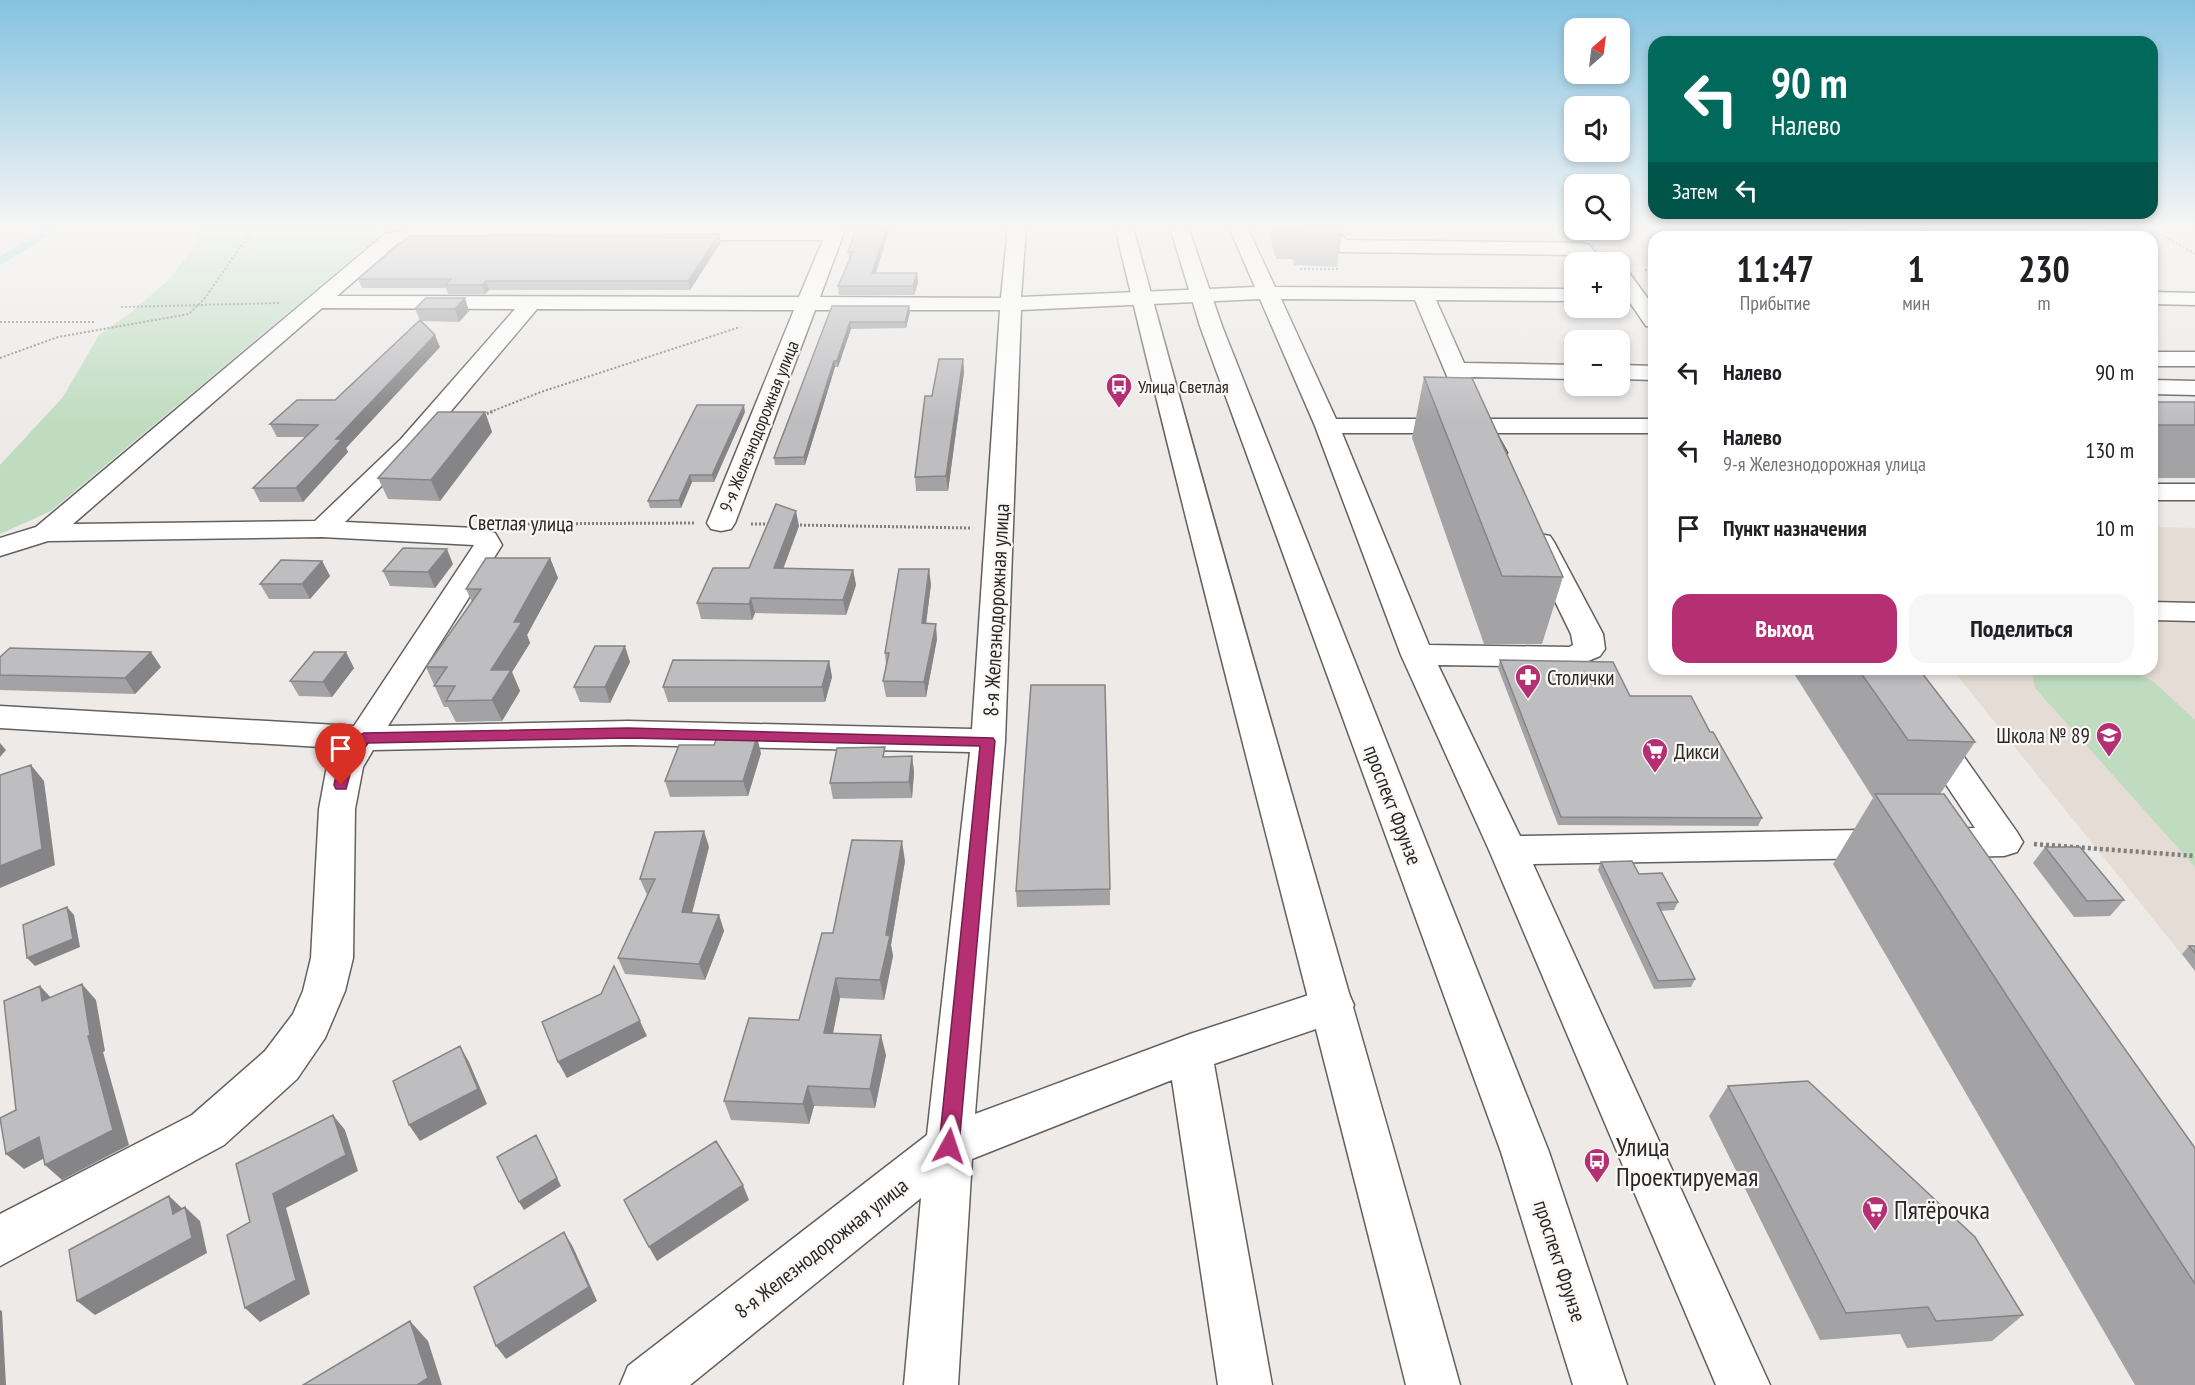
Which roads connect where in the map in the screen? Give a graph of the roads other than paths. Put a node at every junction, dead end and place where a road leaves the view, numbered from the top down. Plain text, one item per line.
1 (327, 292) edge
2 (812, 292) edge
3 (1010, 292) edge
4 (1142, 292) edge
5 (1201, 292) edge
6 (1266, 293) junction
7 (1423, 294) junction
8 (1202, 295) junction
9 (1564, 295) edge
10 (1636, 295) edge
11 (1143, 297) junction
12 (2158, 298) edge
13 (2195, 299) edge
14 (314, 302) junction
15 (532, 302) junction
16 (1009, 304) junction
17 (807, 305) junction
18 (1648, 312) edge
19 (2158, 359) edge
20 (2195, 359) edge
21 (1456, 370) junction
22 (1564, 372) edge
23 (1630, 372) edge
24 (1648, 373) edge
25 (2158, 387) edge
26 (2195, 388) edge
27 (1327, 426) junction
28 (1480, 426) junction
29 (1648, 426) edge
30 (1507, 478) edge
31 (2158, 492) edge
32 (2195, 492) edge
33 (1528, 519) edge
34 (721, 523) road end
35 (326, 524) junction
36 (46, 533) junction
37 (0, 547) edge
38 (2158, 611) edge
39 (2195, 612) edge
40 (1418, 655) junction
41 (1889, 675) edge
42 (0, 717) edge
43 (364, 738) junction
44 (988, 741) junction
45 (1929, 846) junction
46 (1508, 850) junction
47 (1957, 884) edge
48 (1333, 1005) junction
49 (1190, 1053) junction
50 (949, 1146) junction
51 (0, 1241) edge
52 (647, 1385) edge
53 (931, 1385) edge
54 (1245, 1385) edge
55 (1433, 1385) edge
56 (1600, 1385) edge
57 (1743, 1385) edge

1 - 14 street
2 - 17 street, 9-я Железнодорожная улица
3 - 16 street, 8-я Железнодорожная улица
4 - 11 street
5 - 8 street, проспект Фрунзе
6 - 7 street
6 - 8 street
6 - 27 street
7 - 9 street
7 - 21 street
8 - 11 street
8 - 56 street, проспект Фрунзе
10 - 18 street
11 - 16 street
11 - 48 street
12 - 13 street
14 - 15 street
14 - 36 street
15 - 17 street
15 - 35 street
16 - 17 street
16 - 44 street, 8-я Железнодорожная улица
17 - 34 street, 9-я Железнодорожная улица
19 - 20 street
21 - 22 street
21 - 28 street
23 - 24 street
25 - 26 street
27 - 28 street
27 - 40 street
28 - 29 street
28 - 30 street
31 - 32 street
33 - 40 street
35 - 36 street
35 - 43 street
36 - 37 street
38 - 39 street
40 - 46 street
41 - 45 street
42 - 43 street
43 - 44 street
43 - 51 street
44 - 50 street, 8-я Железнодорожная улица
45 - 46 street
45 - 47 street
46 - 57 street
48 - 49 street
48 - 55 street
49 - 50 street
49 - 54 street
50 - 52 street, 8-я Железнодорожная улица
50 - 53 street

